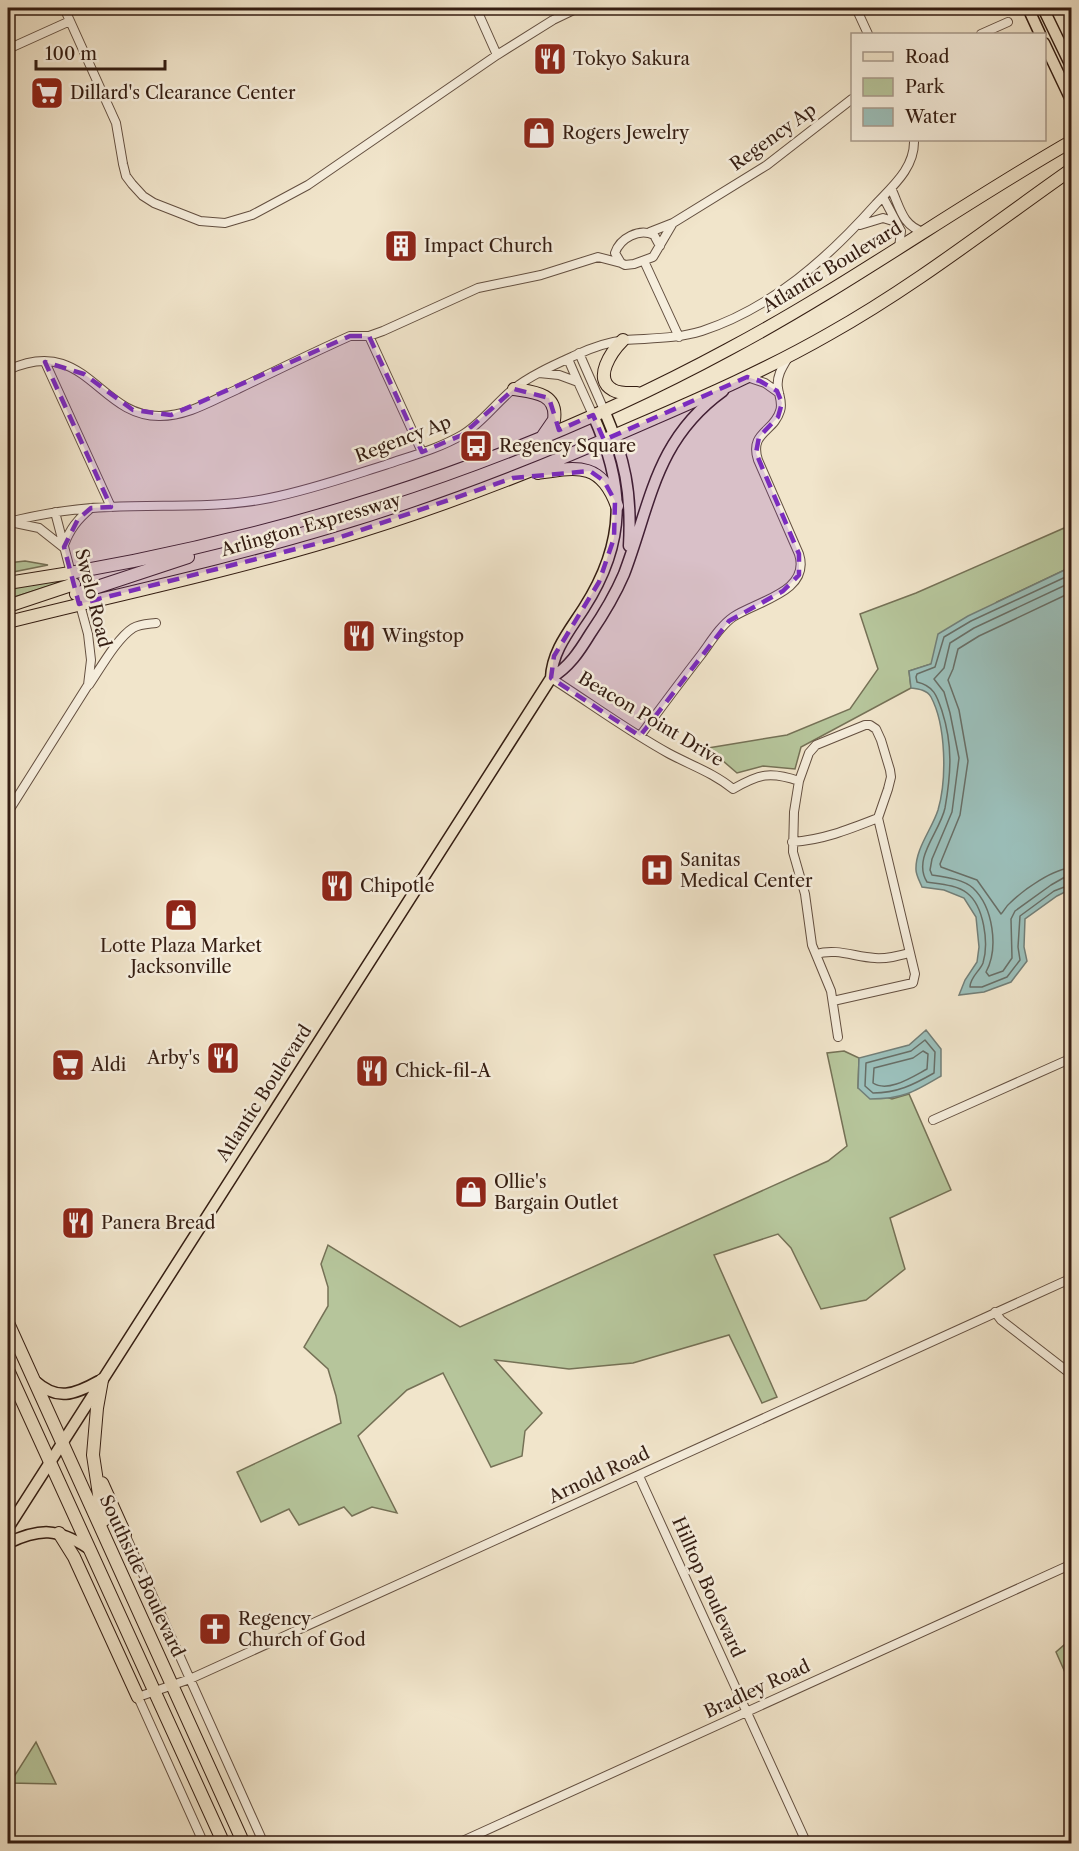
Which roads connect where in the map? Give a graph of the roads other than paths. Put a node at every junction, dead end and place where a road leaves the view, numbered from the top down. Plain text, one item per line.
1 (64, 8) edge
2 (476, 8) edge
3 (578, 8) edge
4 (856, 8) edge
5 (1028, 8) edge
6 (1043, 8) edge
7 (70, 21) junction
8 (1008, 22) dead end
9 (868, 33) edge
10 (983, 33) edge
11 (1040, 33) edge
12 (1046, 47) edge
13 (8, 49) edge
14 (497, 55) junction
15 (1071, 69) edge
16 (851, 100) edge
17 (1071, 102) edge
18 (914, 141) edge
19 (1071, 141) edge
20 (1071, 169) edge
21 (891, 188) junction
22 (883, 197) junction
23 (896, 222) junction
24 (673, 223) junction
25 (857, 226) junction
26 (650, 232) junction
27 (924, 232) junction
28 (617, 246) junction
29 (660, 246) junction
30 (899, 248) junction
31 (598, 257) junction
32 (644, 261) junction
33 (621, 263) junction
34 (369, 336) junction
35 (679, 337) junction
36 (623, 340) junction
37 (579, 353) junction
38 (789, 356) junction
39 (568, 358) junction
40 (45, 362) junction
41 (8, 370) edge
42 (539, 373) junction
43 (747, 377) junction
44 (578, 382) junction
45 (514, 389) junction
46 (642, 393) junction
47 (779, 393) junction
48 (599, 413) junction
49 (542, 437) junction
50 (610, 438) junction
51 (422, 453) junction
52 (513, 478) junction
53 (617, 506) junction
54 (111, 507) junction
55 (92, 508) junction
56 (55, 512) junction
57 (8, 522) edge
58 (274, 528) junction
59 (64, 547) junction
60 (626, 567) junction
61 (8, 583) edge
62 (75, 589) junction
63 (8, 606) edge
64 (8, 622) edge
65 (156, 623) dead end
66 (551, 678) junction
67 (88, 685) junction
68 (639, 736) junction
69 (799, 781) junction
70 (8, 812) edge
71 (878, 818) junction
72 (792, 842) junction
73 (909, 953) junction
74 (816, 954) junction
75 (833, 1001) junction
76 (838, 1037) dead end
77 (1071, 1058) edge
78 (933, 1120) dead end
79 (1071, 1278) edge
80 (995, 1312) junction
81 (8, 1323) edge
82 (8, 1370) edge
83 (1071, 1375) edge
84 (33, 1379) junction
85 (102, 1380) junction
86 (62, 1443) junction
87 (93, 1455) junction
88 (49, 1462) junction
89 (639, 1476) junction
90 (8, 1527) edge
91 (59, 1533) junction
92 (125, 1534) joint
93 (8, 1543) edge
94 (107, 1544) junction
95 (88, 1548) junction
96 (1071, 1564) edge
97 (190, 1679) junction
98 (173, 1685) junction
99 (155, 1691) junction
100 (138, 1697) junction
101 (747, 1712) junction
102 (204, 1844) edge
103 (224, 1844) edge
104 (244, 1844) edge
105 (264, 1844) edge
106 (456, 1844) edge
107 (807, 1844) edge

1 - 7 street
2 - 14 street
3 - 14 street
4 - 9 street
5 - 11 main road
6 - 15 main road
7 - 13 street
7 - 14 street
8 - 10 street
12 - 17 main road
16 - 24 street, Regency Ap
18 - 21 street, Regency Ap
19 - 27 highway, Atlantic Boulevard
20 - 38 highway, Atlantic Boulevard
21 - 22 street, Regency Ap
21 - 27 street
22 - 23 street
22 - 25 street, Regency Ap
23 - 25 street
23 - 30 street
24 - 26 street
24 - 29 street, Regency Ap
25 - 35 street, Regency Ap
26 - 28 street
26 - 29 street
27 - 30 highway, Atlantic Boulevard
28 - 31 street
28 - 33 street
29 - 32 street, Regency Ap
30 - 46 highway, Atlantic Boulevard
31 - 33 street
31 - 34 street
32 - 33 street
32 - 35 street
34 - 40 street
34 - 51 street
35 - 36 street, Regency Ap
36 - 37 street, Regency Ap
36 - 46 highway
37 - 39 street, Regency Ap
37 - 48 street
38 - 43 highway, Atlantic Boulevard
38 - 47 street
39 - 42 street, Regency Ap
39 - 44 street
40 - 41 street
40 - 54 street
42 - 44 street
42 - 45 street, Regency Ap
43 - 47 street
43 - 50 highway, Atlantic Boulevard
43 - 60 main road, Atlantic Boulevard
44 - 48 street
45 - 49 highway
45 - 51 street, Regency Ap
46 - 48 highway, Atlantic Boulevard
47 - 68 street
48 - 49 highway, Arlington Expressway
48 - 50 main road, Atlantic Boulevard
49 - 58 highway, Arlington Expressway
50 - 52 highway, Arlington Expressway
50 - 53 main road, Atlantic Boulevard
50 - 60 main road
51 - 54 street, Regency Ap
52 - 53 highway
52 - 62 highway, Arlington Expressway
53 - 66 main road, Atlantic Boulevard
54 - 55 street, Regency Ap
55 - 56 street, Regency Ap
55 - 59 street
56 - 57 street, Regency Ap
56 - 59 street, Swelo Road
57 - 59 street
58 - 62 highway
58 - 62 highway, Arlington Expressway
59 - 62 street, Swelo Road
60 - 66 main road, Atlantic Boulevard
61 - 62 highway, Arlington Expressway
62 - 63 highway
62 - 64 highway, Arlington Expressway
62 - 67 street, Swelo Road
65 - 67 street
66 - 68 street, Beacon Point Drive
66 - 85 main road, Atlantic Boulevard
67 - 70 street, Swelo Road
68 - 69 street, Beacon Point Drive
69 - 71 street
69 - 72 street
71 - 72 street
71 - 73 street
72 - 74 street
73 - 74 street
73 - 75 street
74 - 75 street
75 - 76 street
77 - 78 street
79 - 80 street, Arnold Road
80 - 83 street
80 - 89 street, Arnold Road
81 - 84 highway, Southside Boulevard
82 - 88 highway, Southside Boulevard
84 - 85 main road
84 - 86 highway, Southside Boulevard
85 - 86 main road, Atlantic Boulevard
85 - 87 highway
86 - 88 main road, Atlantic Boulevard
86 - 94 highway, Southside Boulevard
87 - 92 highway
87 - 94 highway
88 - 90 main road, Atlantic Boulevard
88 - 95 highway, Southside Boulevard
89 - 97 street, Arnold Road
89 - 101 street, Hilltop Boulevard
91 - 93 main road
91 - 95 main road
91 - 100 highway
92 - 97 street
94 - 98 highway, Southside Boulevard
95 - 99 highway, Southside Boulevard
96 - 101 street, Bradley Road
97 - 98 street, Arnold Road
97 - 105 street
98 - 99 street, Arnold Road
98 - 104 highway, Southside Boulevard
99 - 100 street, Arnold Road
99 - 103 highway, Southside Boulevard
100 - 102 street
101 - 106 street, Bradley Road
101 - 107 street, Hilltop Boulevard

